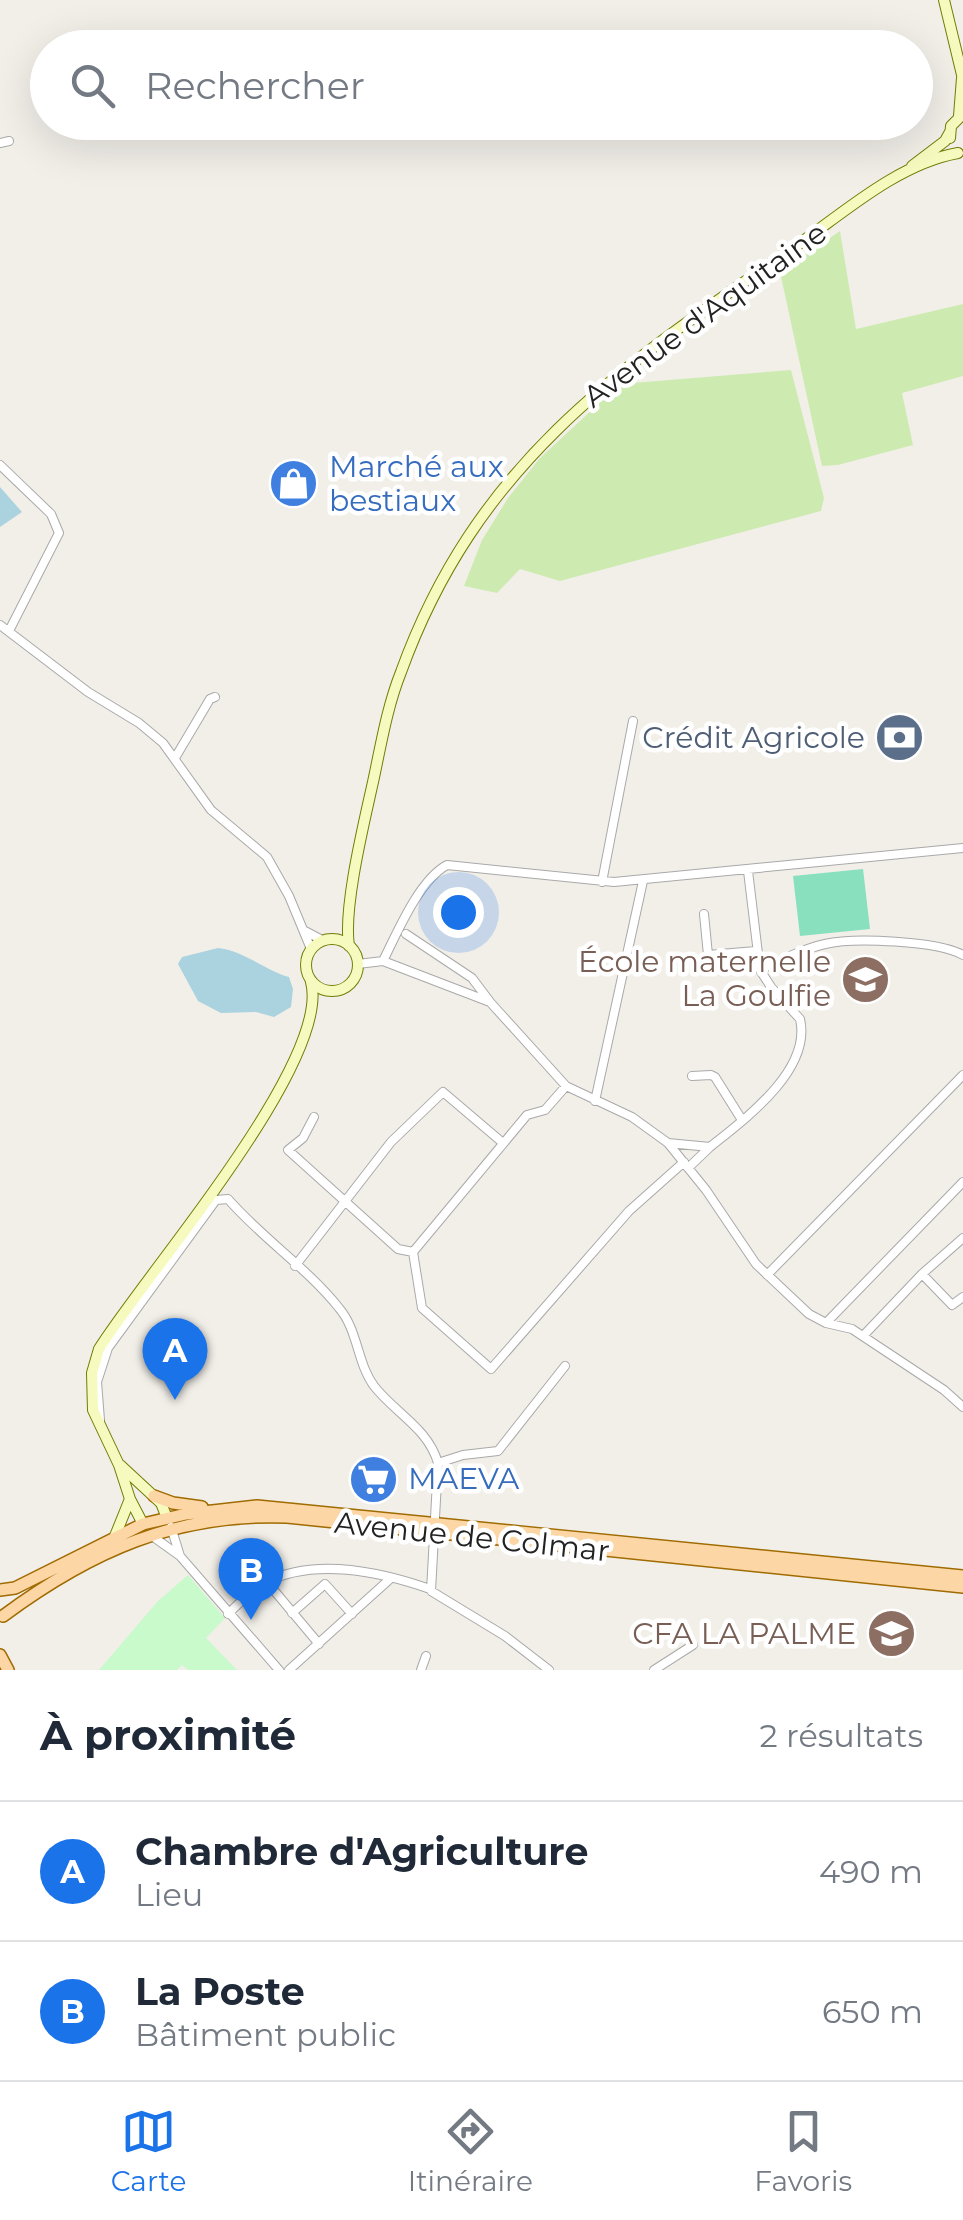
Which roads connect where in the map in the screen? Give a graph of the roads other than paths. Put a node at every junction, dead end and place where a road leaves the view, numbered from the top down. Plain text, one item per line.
1 (944, 0) edge
2 (963, 78) edge
3 (961, 115) edge
4 (950, 132) junction
5 (960, 154) edge
6 (908, 170) junction
7 (0, 465) edge
8 (0, 625) edge
9 (10, 630) junction
10 (215, 697) dead end
11 (633, 721) dead end
12 (175, 758) junction
13 (963, 848) edge
14 (748, 871) junction
15 (643, 881) junction
16 (602, 882) junction
17 (349, 909) junction
18 (704, 914) dead end
19 (306, 931) junction
20 (406, 934) dead end
21 (327, 940) junction
22 (349, 946) junction
23 (311, 949) junction
24 (756, 951) junction
25 (963, 956) edge
26 (383, 961) junction
27 (358, 964) junction
28 (455, 966) junction
29 (760, 970) junction
30 (311, 982) junction
31 (442, 982) junction
32 (331, 992) junction
33 (490, 1002) junction
34 (310, 1020) junction
35 (963, 1075) edge
36 (692, 1076) dead end
37 (566, 1086) junction
38 (595, 1101) junction
39 (314, 1116) dead end
40 (742, 1120) junction
41 (504, 1144) junction
42 (668, 1144) junction
43 (710, 1146) junction
44 (686, 1165) junction
45 (963, 1182) edge
46 (344, 1203) junction
47 (963, 1238) edge
48 (412, 1252) junction
49 (295, 1266) junction
50 (922, 1274) junction
51 (767, 1276) junction
52 (963, 1297) edge
53 (826, 1323) junction
54 (863, 1336) junction
55 (565, 1366) dead end
56 (963, 1407) edge
57 (101, 1431) junction
58 (438, 1463) junction
59 (120, 1465) junction
60 (154, 1496) junction
61 (130, 1499) junction
62 (221, 1509) junction
63 (174, 1524) junction
64 (435, 1524) junction
65 (147, 1530) junction
66 (114, 1536) junction
67 (180, 1556) junction
68 (963, 1576) edge
69 (392, 1578) junction
70 (266, 1582) junction
71 (963, 1586) edge
72 (430, 1588) junction
73 (0, 1594) edge
74 (292, 1612) junction
75 (228, 1614) junction
76 (352, 1614) junction
77 (1, 1619) edge
78 (319, 1644) junction
79 (693, 1645) dead end
80 (0, 1655) edge
81 (426, 1656) dead end
82 (8, 1670) edge
83 (279, 1670) edge
84 (289, 1670) edge
85 (421, 1670) edge
86 (548, 1670) edge
87 (654, 1670) edge

1 - 2 street
2 - 3 street
3 - 4 street
4 - 5 street
4 - 6 street
5 - 6 street, Avenue d'Aquitaine
6 - 17 street, Avenue d'Aquitaine
7 - 9 street
8 - 9 street
9 - 12 street
10 - 12 street
11 - 16 street
12 - 19 street
13 - 14 street
14 - 15 street
14 - 24 street
15 - 16 street
15 - 38 street
16 - 26 street
17 - 21 street, Avenue d'Aquitaine
17 - 22 street, Avenue d'Aquitaine
18 - 24 street
19 - 21 street
19 - 23 street
20 - 28 street
21 - 22 street
21 - 23 street
22 - 27 street
23 - 30 street
24 - 29 street
25 - 29 street
26 - 27 street
26 - 31 street
27 - 32 street
28 - 31 street
28 - 33 street
29 - 40 street
30 - 32 street
30 - 34 street
31 - 33 street
32 - 34 street
33 - 37 street
34 - 57 street
35 - 51 street
36 - 40 street
37 - 38 street
37 - 41 street
38 - 42 street
39 - 46 street
40 - 43 street
41 - 46 street
41 - 48 street
42 - 43 street
42 - 44 street
43 - 44 street
44 - 48 street
44 - 51 street
45 - 53 street
46 - 48 street
46 - 49 street
47 - 50 street
49 - 57 street
49 - 58 street
50 - 52 street
50 - 54 street
51 - 53 street
53 - 54 street
54 - 56 street
55 - 58 street
57 - 59 street
58 - 64 street
59 - 60 street
59 - 61 street
60 - 62 main road
60 - 63 street
61 - 65 street
61 - 66 street
62 - 63 main road, Avenue de Colmar
62 - 64 main road, Avenue de Colmar
63 - 64 main road, Avenue de Colmar
63 - 65 main road, Avenue de Colmar
63 - 67 street
64 - 68 main road, Avenue de Colmar
64 - 71 main road, Avenue de Colmar
64 - 72 street
65 - 66 main road, Avenue de Colmar
65 - 67 street
65 - 77 main road, Avenue de Colmar
66 - 73 main road, Avenue de Colmar
67 - 75 street
69 - 70 street
69 - 72 street
69 - 76 street
70 - 74 street
70 - 75 street
72 - 86 street
74 - 76 street
74 - 78 street
75 - 83 street
76 - 78 street
78 - 84 street
79 - 87 street
80 - 82 main road
81 - 85 street

